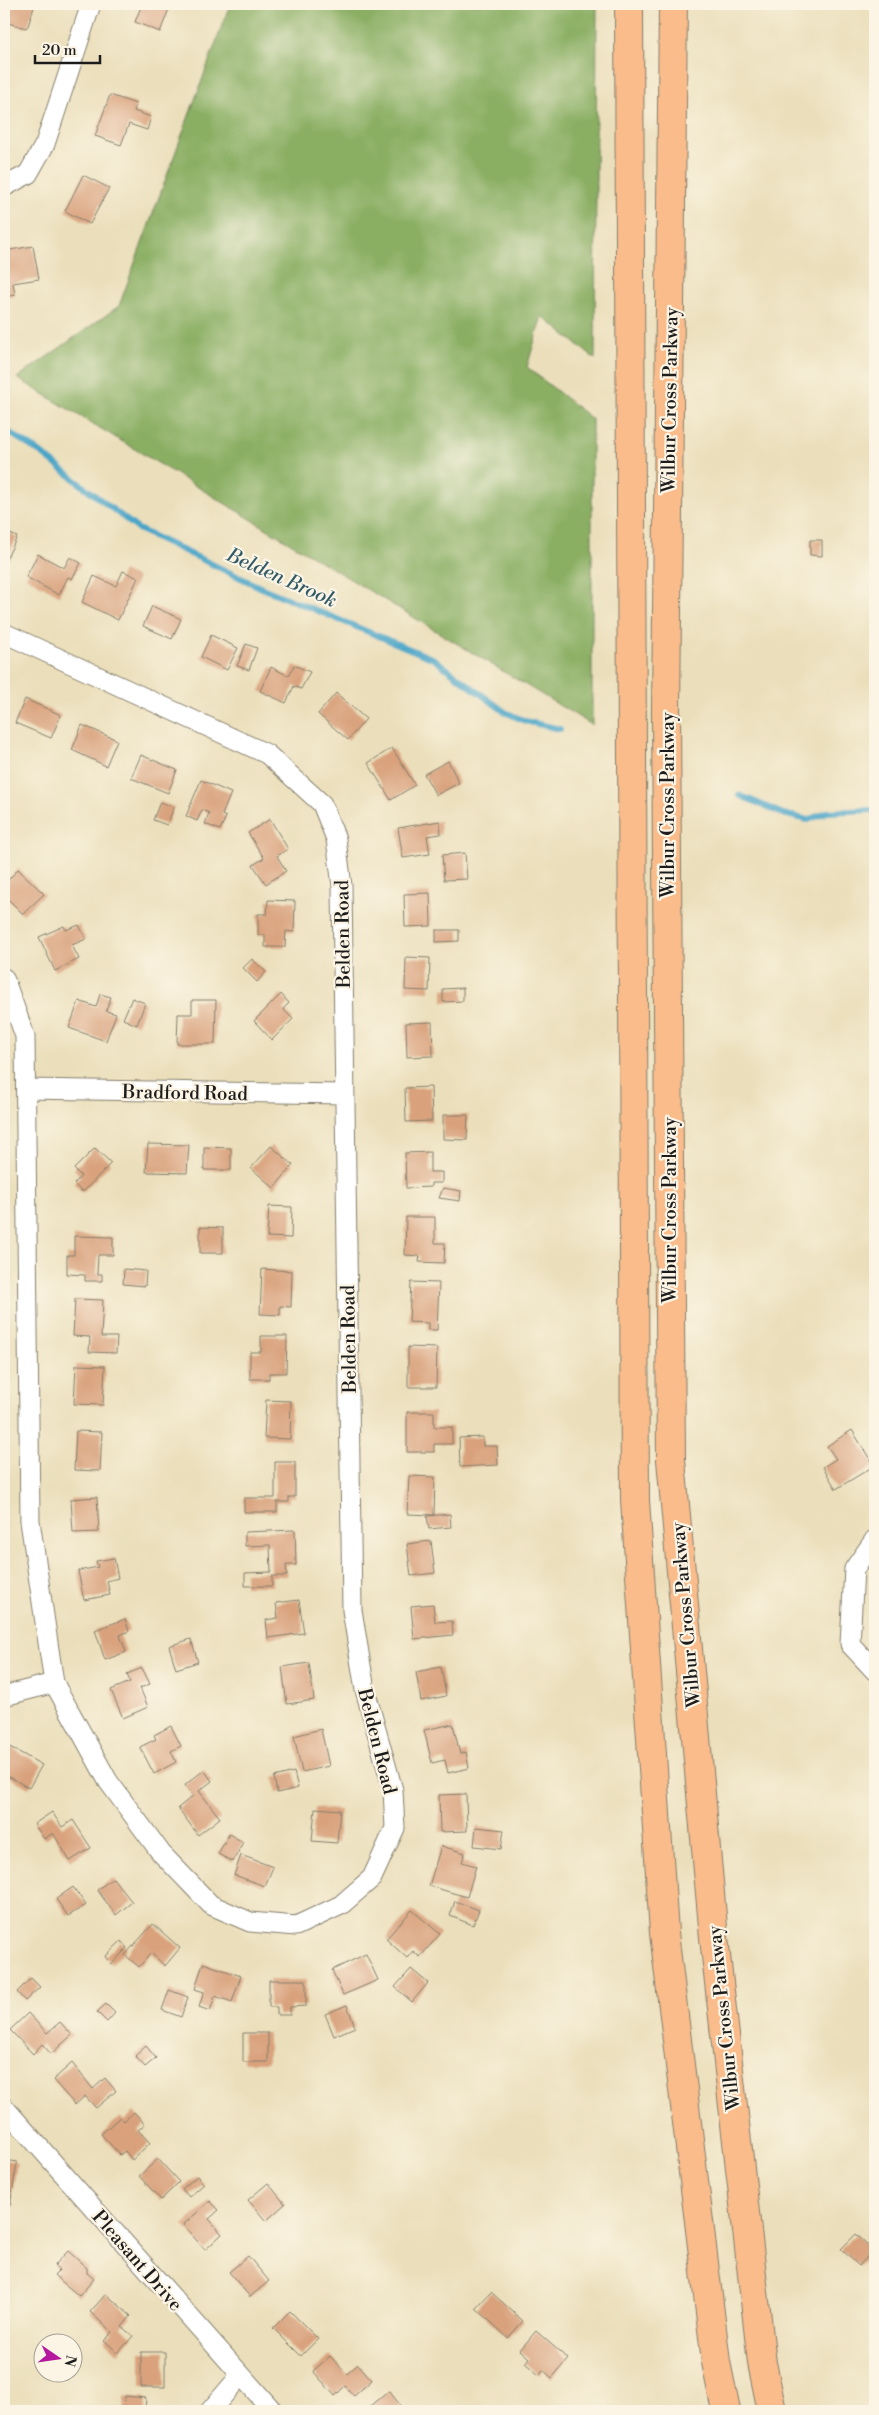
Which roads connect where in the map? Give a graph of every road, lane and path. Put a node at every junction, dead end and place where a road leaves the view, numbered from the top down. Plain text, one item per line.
1 (91, 4) edge
2 (629, 4) edge
3 (673, 4) edge
4 (4, 187) edge
5 (4, 633) edge
6 (4, 978) edge
7 (26, 1089) junction
8 (344, 1094) junction
9 (875, 1539) edge
10 (875, 1671) edge
11 (54, 1683) junction
12 (4, 1696) edge
13 (4, 2107) edge
14 (240, 2376) junction
15 (210, 2411) edge
16 (273, 2411) edge
17 (726, 2411) edge
18 (772, 2411) edge

1 - 4 street
2 - 17 highway, Wilbur Cross Parkway
3 - 18 highway, Wilbur Cross Parkway
5 - 8 street, Belden Road
6 - 7 street, Belden Road
7 - 8 street, Bradford Road
7 - 11 street, Belden Road
8 - 11 street, Belden Road
9 - 10 street
11 - 12 street
13 - 14 street, Pleasant Drive
14 - 15 street
14 - 16 street, Pleasant Drive

